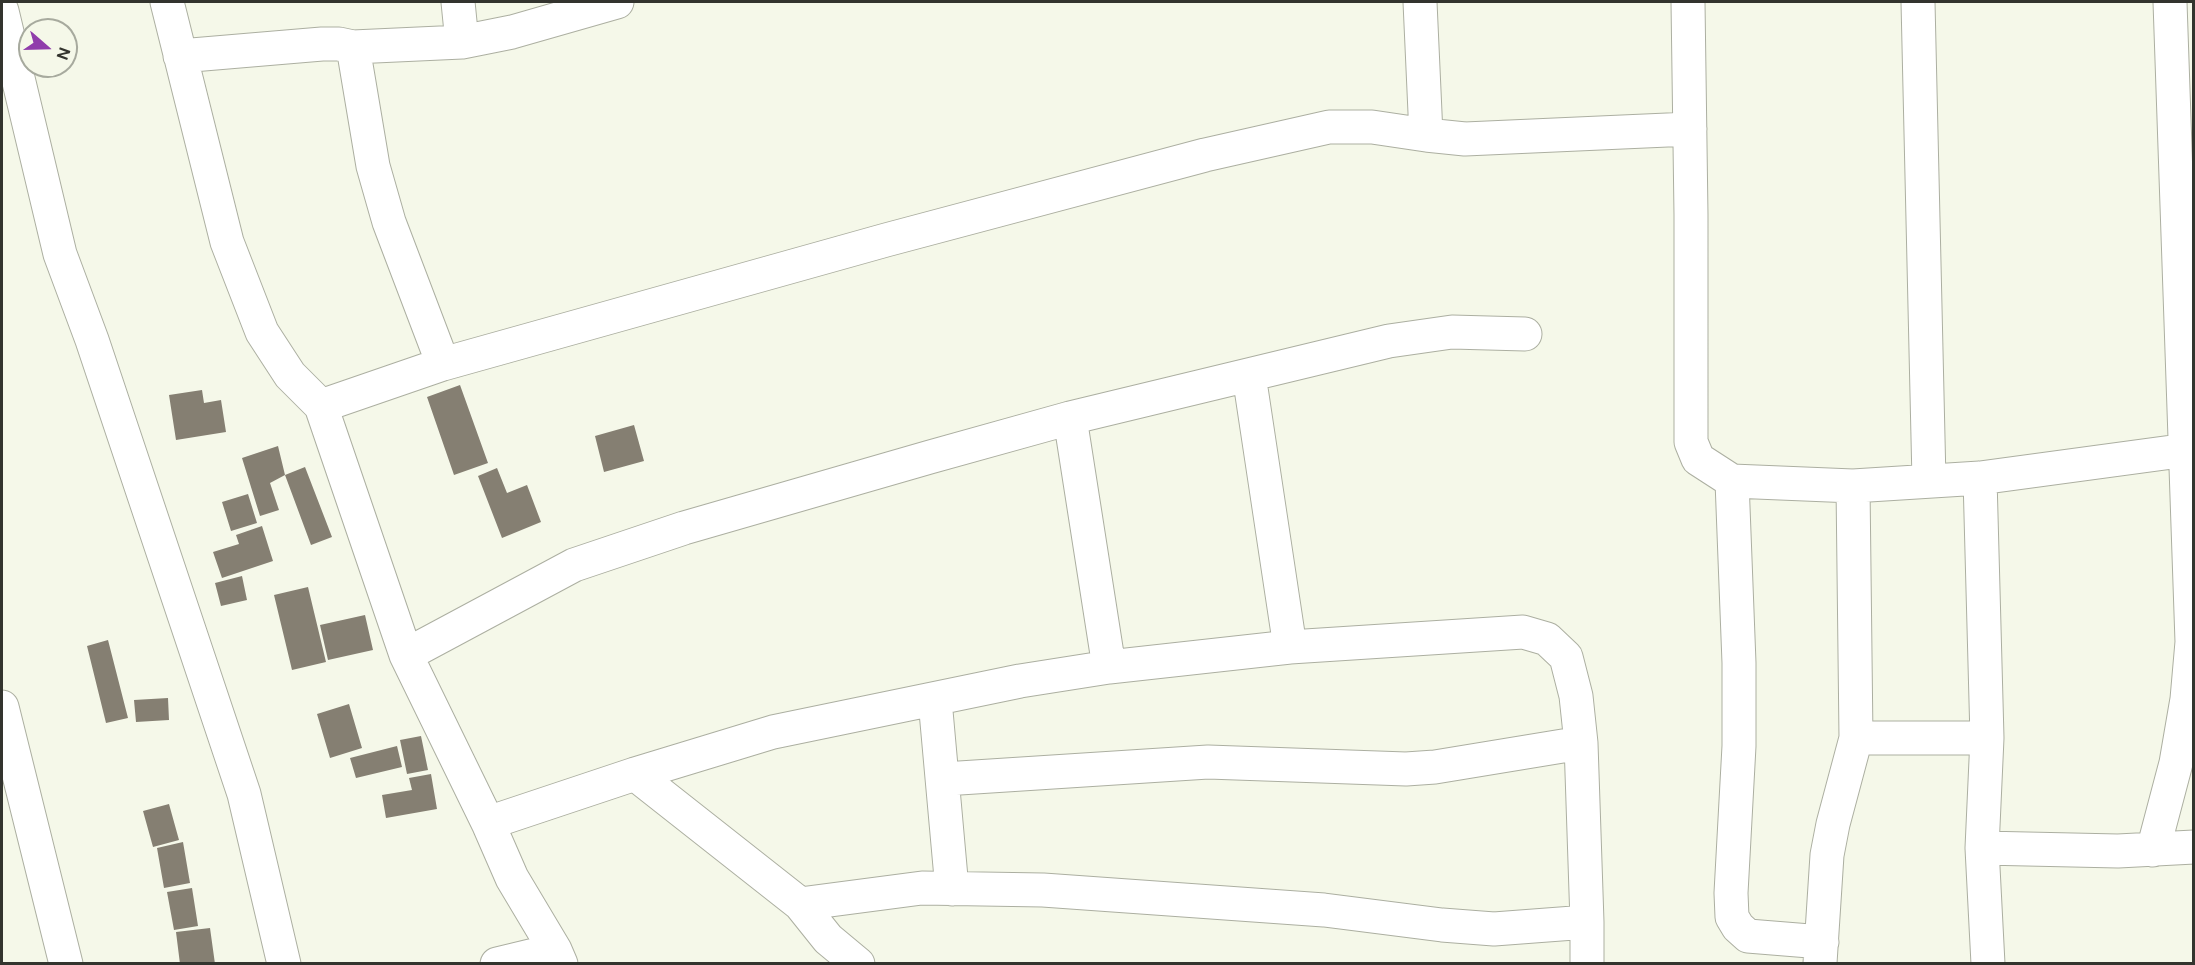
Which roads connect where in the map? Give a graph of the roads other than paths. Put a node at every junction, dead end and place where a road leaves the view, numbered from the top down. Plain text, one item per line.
1 (167, 2) edge
2 (458, 2) edge
3 (617, 2) edge
4 (1420, 2) edge
5 (1688, 2) edge
6 (1918, 2) edge
7 (2170, 2) edge
8 (2, 11) edge
9 (462, 42) junction
10 (353, 47) junction
11 (180, 56) junction
12 (1690, 129) junction
13 (1426, 135) junction
14 (1525, 334) dead end
15 (443, 364) junction
16 (1249, 375) junction
17 (321, 406) junction
18 (1070, 418) junction
19 (2189, 449) edge
20 (1980, 478) junction
21 (1732, 481) junction
22 (1929, 481) junction
23 (1853, 486) junction
24 (1290, 647) junction
25 (406, 655) junction
26 (1109, 667) junction
27 (935, 700) junction
28 (2, 707) edge
29 (1856, 738) junction
30 (1987, 738) junction
31 (1581, 743) junction
32 (635, 774) junction
33 (944, 779) junction
34 (488, 823) junction
35 (2193, 847) edge
36 (1982, 848) junction
37 (2153, 850) junction
38 (952, 889) junction
39 (800, 904) junction
40 (1587, 922) junction
41 (831, 951) edge
42 (1821, 953) edge
43 (558, 957) edge
44 (66, 963) edge
45 (284, 963) edge
46 (497, 963) edge
47 (858, 963) edge
48 (1587, 963) edge
49 (1988, 963) edge

1 - 11 street
2 - 9 street
3 - 9 street
4 - 13 street
5 - 12 street
6 - 22 street
7 - 19 street
8 - 45 street
9 - 10 street
10 - 11 street
10 - 15 street
11 - 17 street
12 - 13 street
12 - 21 street
13 - 15 street
14 - 16 street
15 - 17 street
16 - 18 street
16 - 24 street
17 - 25 street
18 - 25 street
18 - 26 street
19 - 20 street
19 - 37 street
20 - 22 street
20 - 30 street
21 - 23 street
21 - 42 street
22 - 23 street
23 - 29 street
24 - 26 street
24 - 31 street
25 - 34 street
26 - 27 street
27 - 32 street
27 - 33 street
28 - 44 street
29 - 30 street
29 - 42 street
30 - 36 street
31 - 33 street
31 - 40 street
32 - 34 street
32 - 39 street
33 - 38 street
34 - 43 street
35 - 37 street
36 - 37 street
36 - 49 street
38 - 39 street
38 - 40 street
39 - 41 street
40 - 48 street
41 - 47 street
43 - 46 street

